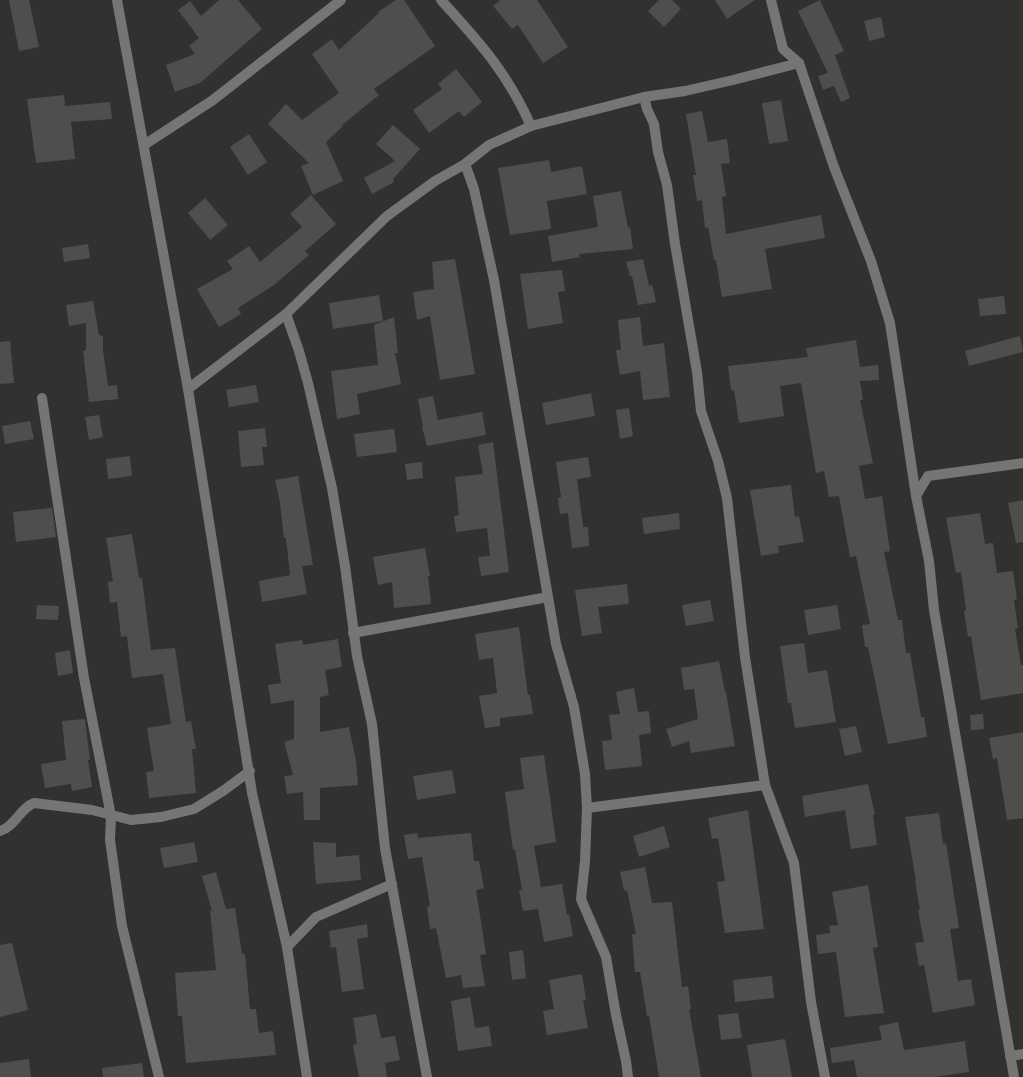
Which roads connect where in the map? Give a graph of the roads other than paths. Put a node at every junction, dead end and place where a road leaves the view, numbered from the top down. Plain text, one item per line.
1 (117, 0) edge
2 (341, 0) edge
3 (441, 0) edge
4 (771, 0) edge
5 (799, 63) junction
6 (644, 96) junction
7 (531, 126) junction
8 (144, 145) junction
9 (465, 164) junction
10 (286, 314) junction
11 (188, 389) junction
12 (42, 398) dead end
13 (1023, 463) edge
14 (916, 496) junction
15 (548, 597) junction
16 (353, 633) junction
17 (250, 771) junction
18 (765, 784) junction
19 (587, 808) junction
20 (111, 816) junction
21 (0, 831) edge
22 (392, 884) junction
23 (287, 947) junction
24 (1023, 1054) edge
25 (1010, 1056) junction
26 (159, 1077) edge
27 (307, 1077) edge
28 (427, 1077) edge
29 (628, 1077) edge
30 (825, 1077) edge
31 (1014, 1077) edge

1 - 8 street
2 - 8 street
3 - 7 street
4 - 5 street
5 - 6 street
5 - 14 street
6 - 7 street
6 - 18 street
7 - 9 street
8 - 11 street
9 - 10 street
9 - 15 street
10 - 11 street
10 - 16 street
11 - 17 street
12 - 20 street
13 - 14 street
14 - 25 street
15 - 16 street
15 - 19 street
16 - 22 street
17 - 20 street
17 - 23 street
18 - 19 street
18 - 30 street
19 - 29 street
20 - 21 street
20 - 26 street
22 - 23 street
22 - 28 street
23 - 27 street
24 - 25 street
25 - 31 street

